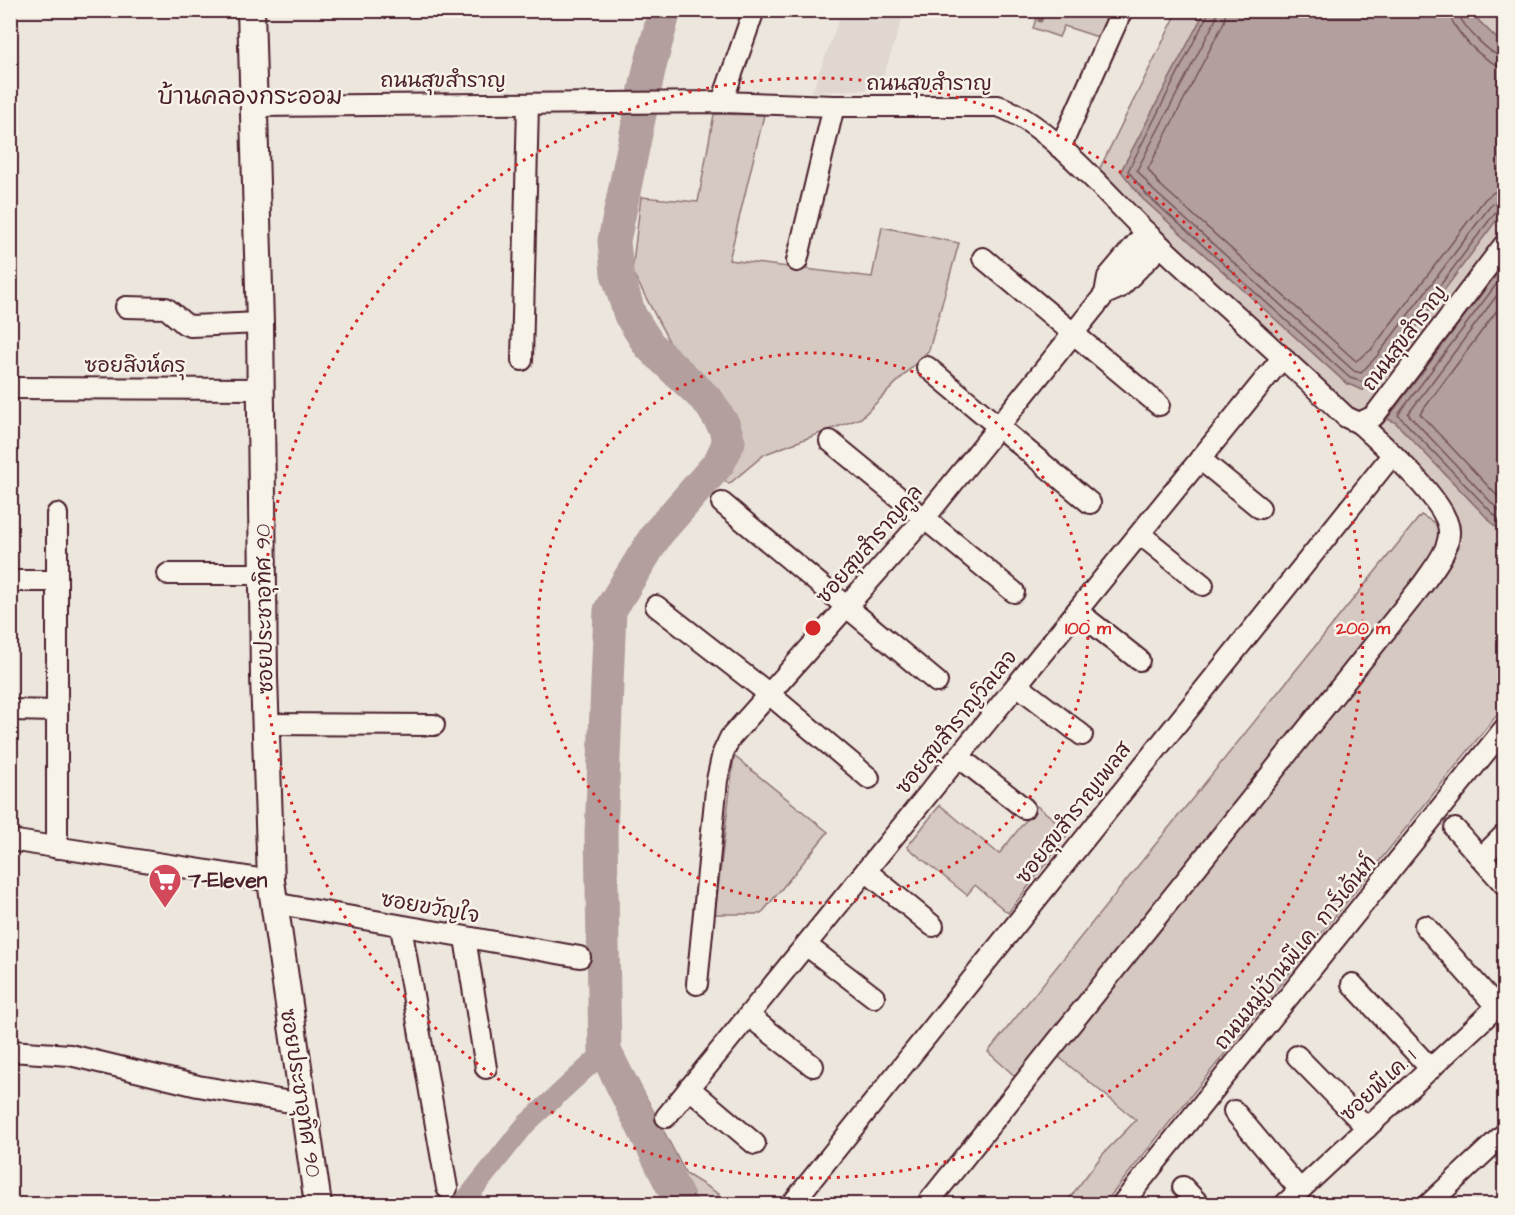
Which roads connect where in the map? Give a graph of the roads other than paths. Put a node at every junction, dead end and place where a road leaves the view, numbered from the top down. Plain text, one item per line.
1 (251, 10) edge
2 (754, 10) edge
3 (1122, 10) edge
4 (722, 102) junction
5 (528, 104) junction
6 (254, 106) junction
7 (834, 106) junction
8 (1060, 148) junction
9 (1146, 232) junction
10 (1504, 245) edge
11 (1161, 246) junction
12 (983, 258) dead end
13 (796, 261) dead end
14 (1105, 294) junction
15 (126, 308) dead end
16 (260, 322) junction
17 (1075, 335) junction
18 (1283, 357) junction
19 (522, 360) dead end
20 (927, 367) dead end
21 (10, 388) edge
22 (261, 389) junction
23 (1159, 405) dead end
24 (1359, 423) junction
25 (999, 428) junction
26 (830, 441) dead end
27 (1393, 453) junction
28 (1200, 459) junction
29 (722, 503) dead end
30 (1089, 503) dead end
31 (1260, 508) dead end
32 (57, 514) dead end
33 (924, 519) junction
34 (1140, 534) junction
35 (168, 574) dead end
36 (263, 574) junction
37 (56, 580) junction
38 (10, 581) edge
39 (1203, 585) dead end
40 (1014, 592) dead end
41 (656, 606) dead end
42 (848, 607) junction
43 (1077, 611) junction
44 (1139, 660) dead end
45 (937, 682) dead end
46 (1017, 685) junction
47 (768, 693) junction
48 (10, 710) edge
49 (57, 711) junction
50 (266, 724) junction
51 (434, 725) dead end
52 (1504, 729) edge
53 (1082, 735) dead end
54 (958, 757) junction
55 (869, 778) dead end
56 (1024, 808) dead end
57 (1455, 829) dead end
58 (1504, 835) edge
59 (10, 840) edge
60 (57, 848) junction
61 (1481, 858) junction
62 (866, 871) junction
63 (1504, 884) edge
64 (272, 892) junction
65 (933, 926) dead end
66 (1425, 926) dead end
67 (401, 927) junction
68 (465, 938) junction
69 (806, 945) junction
70 (580, 957) dead end
71 (697, 984) dead end
72 (1352, 984) dead end
73 (874, 997) dead end
74 (1501, 1004) edge
75 (749, 1016) junction
76 (10, 1051) edge
77 (1297, 1056) dead end
78 (813, 1066) dead end
79 (486, 1068) dead end
80 (1431, 1069) junction
81 (689, 1088) junction
82 (302, 1104) junction
83 (1234, 1111) dead end
84 (666, 1117) dead end
85 (1367, 1128) junction
86 (1504, 1134) edge
87 (755, 1144) dead end
88 (1183, 1187) dead end
89 (447, 1188) dead end
90 (1300, 1190) junction
91 (318, 1204) edge
92 (792, 1204) edge
93 (927, 1204) edge
94 (1122, 1204) edge
95 (1199, 1204) edge
96 (1285, 1204) edge
97 (1429, 1204) edge

1 - 6 street, ซอยประชาอุทิศ 90
2 - 4 street
3 - 8 street
4 - 5 street, ถนนสุขสำราญ
4 - 7 street, ถนนสุขสำราญ
5 - 6 street, ถนนสุขสำราญ
5 - 19 street
6 - 16 street, ซอยประชาอุทิศ 90
7 - 8 street, ถนนสุขสำราญ
7 - 13 street
8 - 9 street, ถนนสุขสำราญ
9 - 11 street, ถนนสุขสำราญ
9 - 14 street, ซอยสุขสำราญคูล
10 - 24 street, ถนนสุขสำราญ
11 - 14 street, ซอยสุขสำราญคูล
11 - 18 street, ถนนสุขสำราญ
12 - 17 street
14 - 17 street, ซอยสุขสำราญคูล
15 - 16 street
16 - 22 street, ซอยประชาอุทิศ 90
17 - 23 street
17 - 25 street, ซอยสุขสำราญคูล
18 - 24 street, ถนนสุขสำราญ
18 - 28 street, ซอยสุขสำราญวิลเลจ
20 - 25 street
21 - 22 street, ซอยสิงห์ครุ
22 - 36 street, ซอยประชาอุทิศ 90
24 - 27 street
25 - 30 street
25 - 33 street, ซอยสุขสำราญคูล
26 - 33 street
27 - 92 street, ซอยสุขสำราญเพลส
27 - 93 street
28 - 31 street
28 - 34 street, ซอยสุขสำราญวิลเลจ
29 - 42 street
32 - 37 street
33 - 40 street
33 - 42 street, ซอยสุขสำราญคูล
34 - 39 street
34 - 43 street, ซอยสุขสำราญวิลเลจ
35 - 36 street
36 - 50 street, ซอยประชาอุทิศ 90
37 - 38 street
37 - 49 street
41 - 47 street
42 - 45 street
42 - 47 street, ซอยสุขสำราญคูล
43 - 44 street
43 - 46 street, ซอยสุขสำราญวิลเลจ
46 - 53 street
46 - 54 street, ซอยสุขสำราญวิลเลจ
47 - 55 street
47 - 71 street, ซอยสุขสำราญคูล
48 - 49 street
49 - 60 street
50 - 51 street
50 - 64 street, ซอยประชาอุทิศ 90
52 - 94 street, ถนนหมู่บ้านพี.เค. การ์เด้นท์
54 - 56 street
54 - 62 street, ซอยสุขสำราญวิลเลจ
57 - 61 street
58 - 61 street
59 - 60 street, ซอยขวัญใจ
60 - 64 street, ซอยขวัญใจ
61 - 63 street
62 - 65 street
62 - 69 street, ซอยสุขสำราญวิลเลจ
64 - 67 street, ซอยขวัญใจ
64 - 82 street, ซอยประชาอุทิศ 90
66 - 74 street
67 - 68 street, ซอยขวัญใจ
67 - 89 street
68 - 70 street, ซอยขวัญใจ
68 - 79 street
69 - 73 street
69 - 75 street, ซอยสุขสำราญวิลเลจ
72 - 80 street
74 - 80 street, ซอยพี.เค. 1
75 - 78 street
75 - 81 street, ซอยสุขสำราญวิลเลจ
76 - 82 street
77 - 85 street
80 - 85 street, ซอยพี.เค. 1
81 - 84 street, ซอยสุขสำราญวิลเลจ
81 - 87 street
82 - 91 street, ซอยประชาอุทิศ 90
83 - 90 street
85 - 90 street, ซอยพี.เค. 1
86 - 97 street
88 - 95 street
90 - 96 street, ซอยพี.เค. 1

